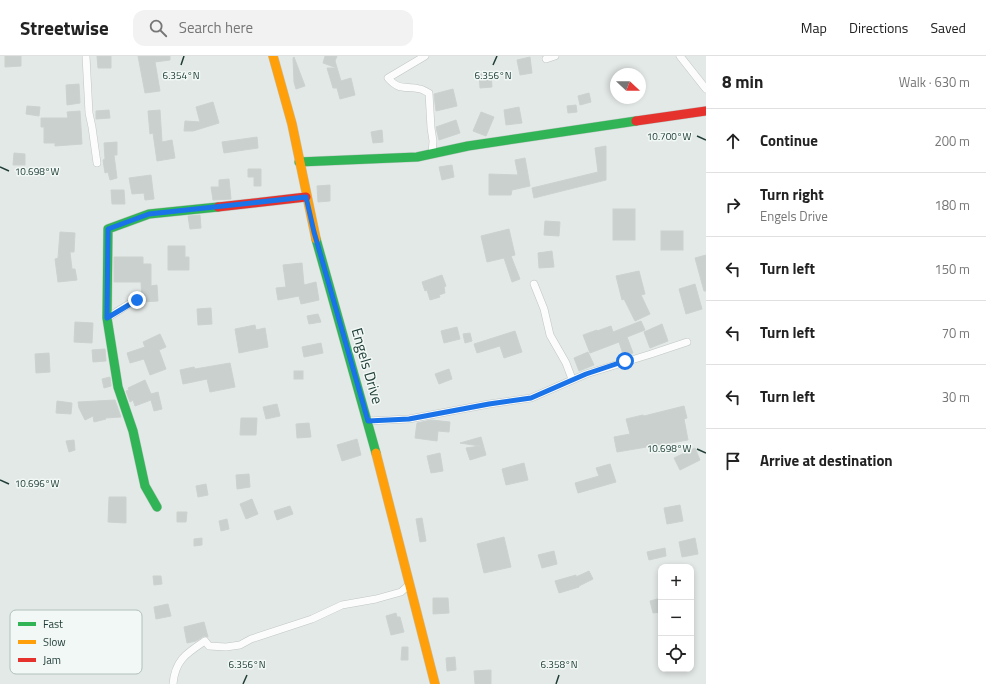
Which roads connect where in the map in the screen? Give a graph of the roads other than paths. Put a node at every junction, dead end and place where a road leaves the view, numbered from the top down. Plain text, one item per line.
1 (86, 56) edge
2 (273, 56) edge
3 (426, 56) edge
4 (555, 56) edge
5 (680, 56) edge
6 (546, 59) dead end
7 (706, 89) edge
8 (706, 111) edge
9 (432, 154) junction
10 (299, 162) junction
11 (97, 163) dead end
12 (306, 197) junction
13 (534, 284) dead end
14 (137, 300) dead end
15 (107, 318) junction
16 (687, 342) dead end
17 (572, 380) junction
18 (368, 421) junction
19 (157, 506) dead end
20 (410, 584) junction
21 (173, 684) edge
22 (435, 684) edge

1 - 11 street
2 - 10 street, Engels Drive
3 - 9 street
4 - 6 street
5 - 7 street
8 - 9 street
9 - 10 street
10 - 12 street, Engels Drive
12 - 15 street
12 - 18 street, Engels Drive
13 - 17 street
14 - 15 street
15 - 19 street
16 - 17 street
17 - 18 street
18 - 20 street, Engels Drive
20 - 21 street
20 - 22 street, Engels Drive

